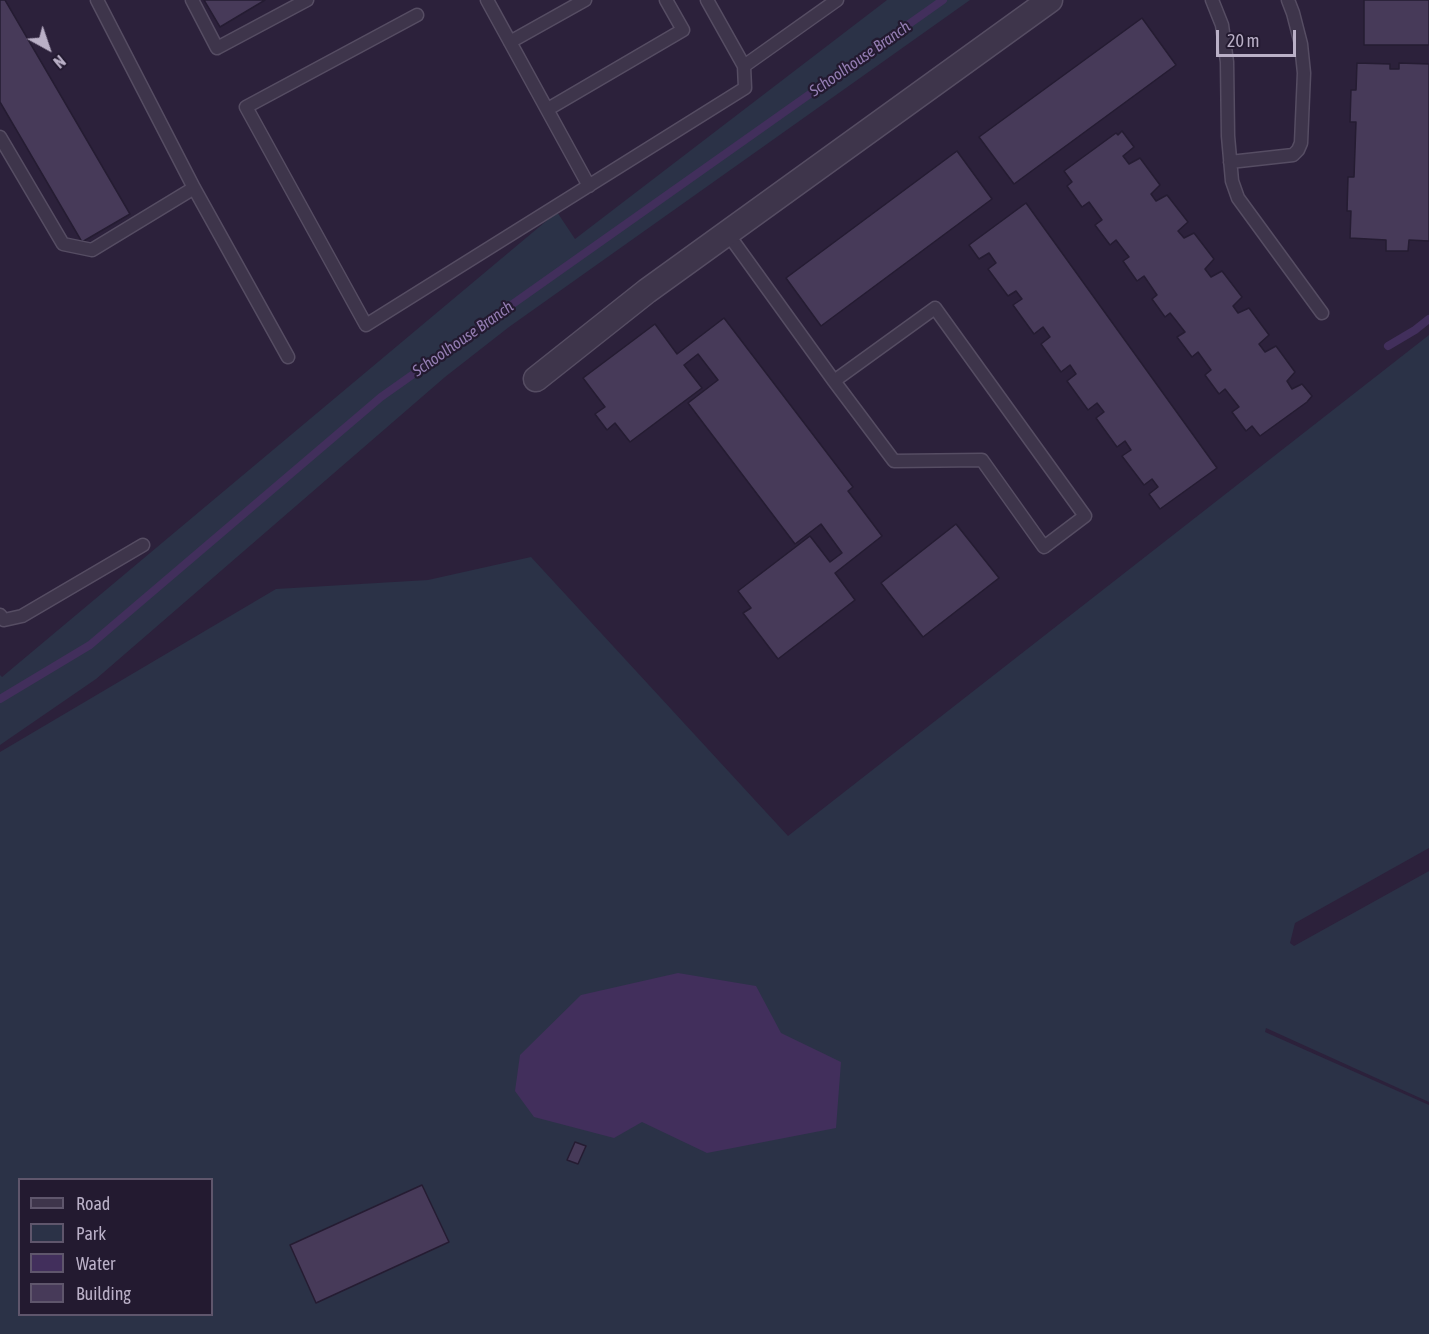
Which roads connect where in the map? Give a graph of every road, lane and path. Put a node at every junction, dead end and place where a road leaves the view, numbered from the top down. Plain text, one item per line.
1 (97, 0) edge
2 (192, 0) edge
3 (307, 0) edge
4 (487, 0) edge
5 (585, 0) edge
6 (666, 0) edge
7 (707, 0) edge
8 (837, 0) edge
9 (1050, 0) edge
10 (1212, 0) edge
11 (1288, 0) edge
12 (417, 15) dead end
13 (510, 42) junction
14 (744, 66) junction
15 (548, 109) junction
16 (0, 137) edge
17 (1230, 162) junction
18 (589, 186) junction
19 (194, 188) junction
20 (728, 234) junction
21 (1322, 313) dead end
22 (288, 357) dead end
23 (536, 379) dead end
24 (834, 381) junction
25 (143, 544) dead end
26 (0, 615) edge

1 - 19 lane
2 - 3 lane
4 - 13 lane
5 - 13 lane
6 - 15 lane
7 - 14 lane
8 - 14 lane
9 - 20 street
10 - 17 lane
11 - 17 lane
12 - 18 lane
13 - 15 lane
14 - 18 lane
15 - 18 lane
16 - 19 lane
17 - 21 lane
19 - 22 lane
20 - 23 street
20 - 24 lane
24 - 24 lane
25 - 26 lane

